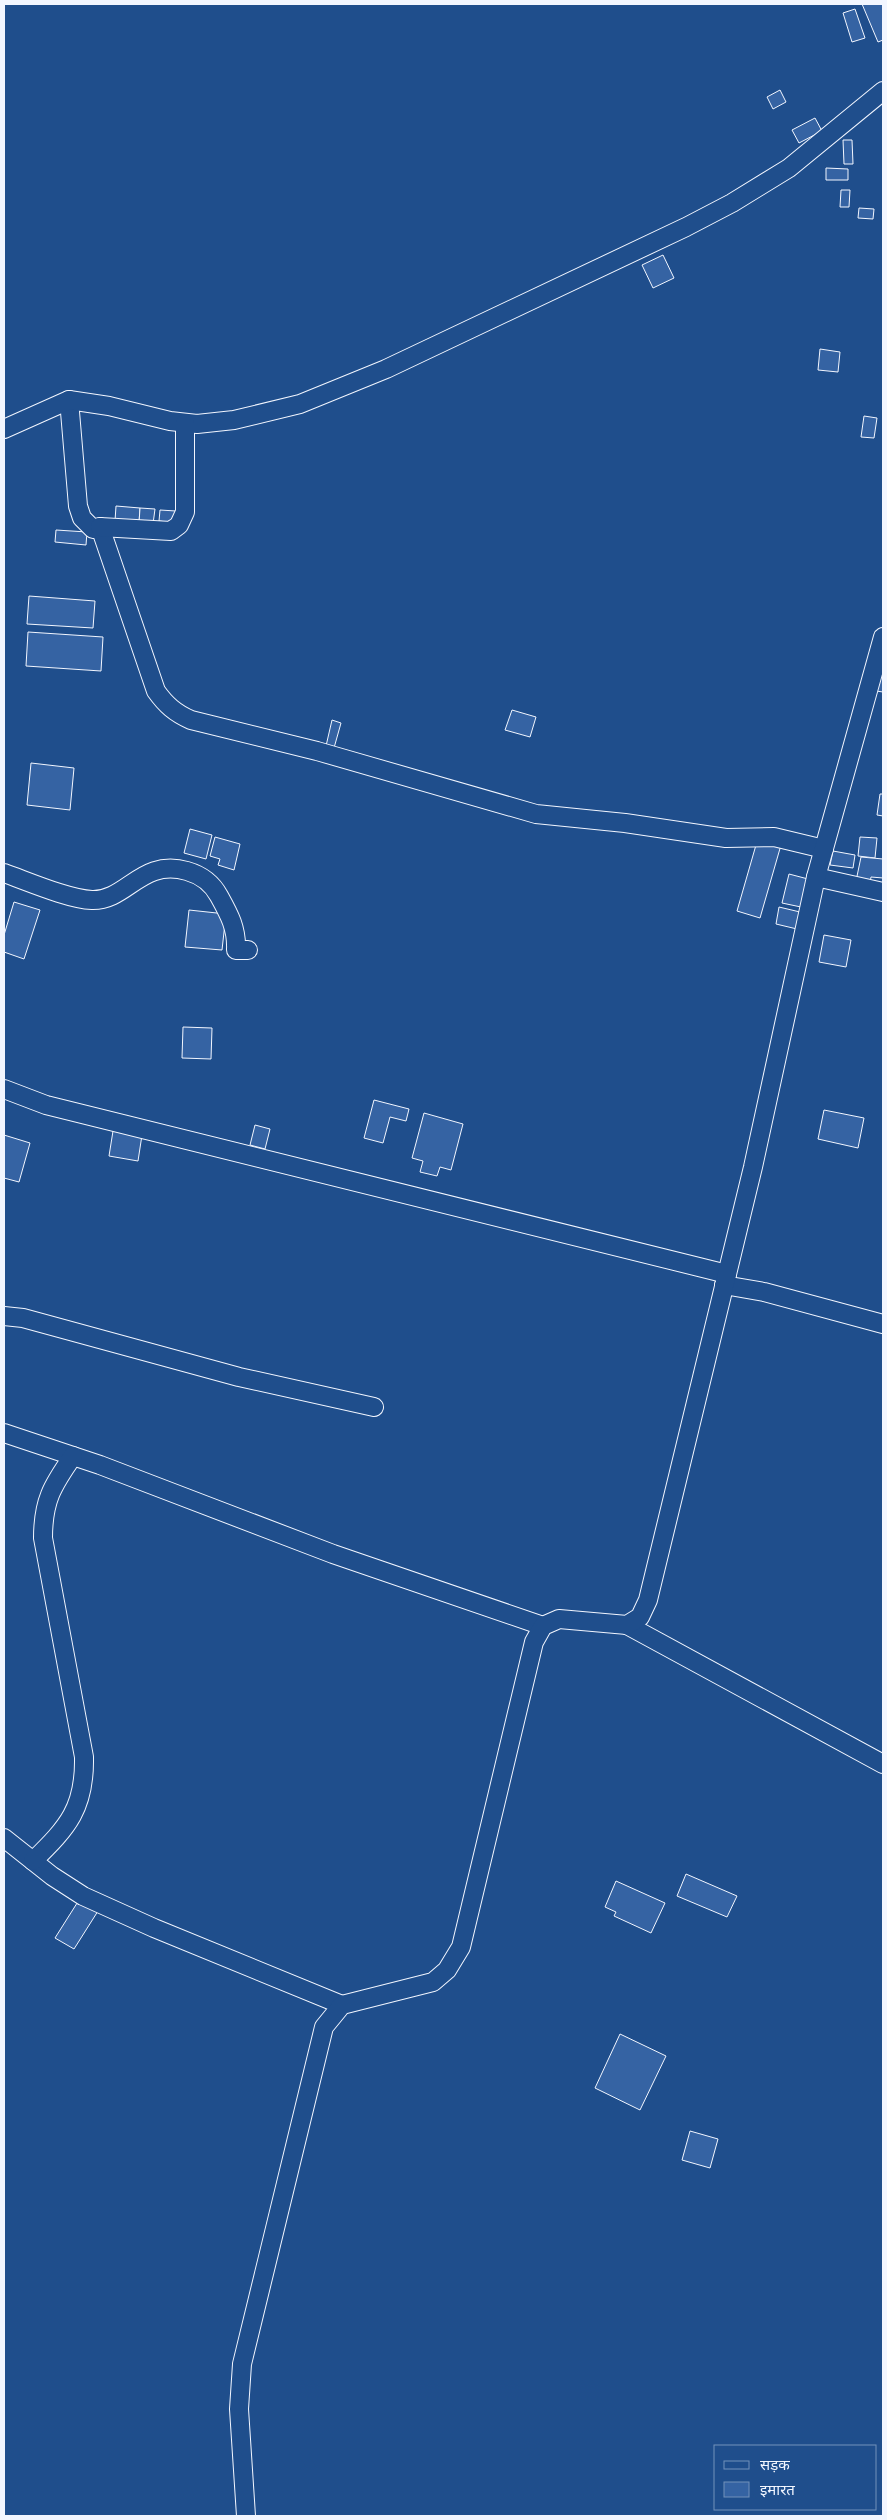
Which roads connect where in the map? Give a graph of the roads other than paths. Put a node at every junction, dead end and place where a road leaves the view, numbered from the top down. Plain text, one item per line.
1 (883, 91) edge
2 (69, 400) junction
3 (185, 423) junction
4 (4, 429) edge
5 (100, 527) junction
6 (883, 637) edge
7 (824, 848) junction
8 (4, 872) edge
9 (816, 877) junction
10 (883, 892) edge
11 (248, 950) dead end
12 (4, 1089) edge
13 (725, 1279) junction
14 (4, 1316) edge
15 (883, 1324) edge
16 (374, 1407) dead end
17 (4, 1433) edge
18 (73, 1456) junction
19 (627, 1625) junction
20 (543, 1626) junction
21 (883, 1764) edge
22 (4, 1838) edge
23 (33, 1861) junction
24 (342, 2006) junction
25 (246, 2516) edge

1 - 3 street
2 - 3 street
2 - 4 street
2 - 5 street
3 - 5 street
5 - 7 street
6 - 7 street
7 - 9 street
8 - 11 street
9 - 10 street
9 - 13 street
12 - 13 street
13 - 15 street
13 - 19 street
14 - 16 street
17 - 18 street
18 - 20 street
18 - 23 street
19 - 20 street
19 - 21 street
20 - 24 street
22 - 23 street
23 - 24 street
24 - 25 street

